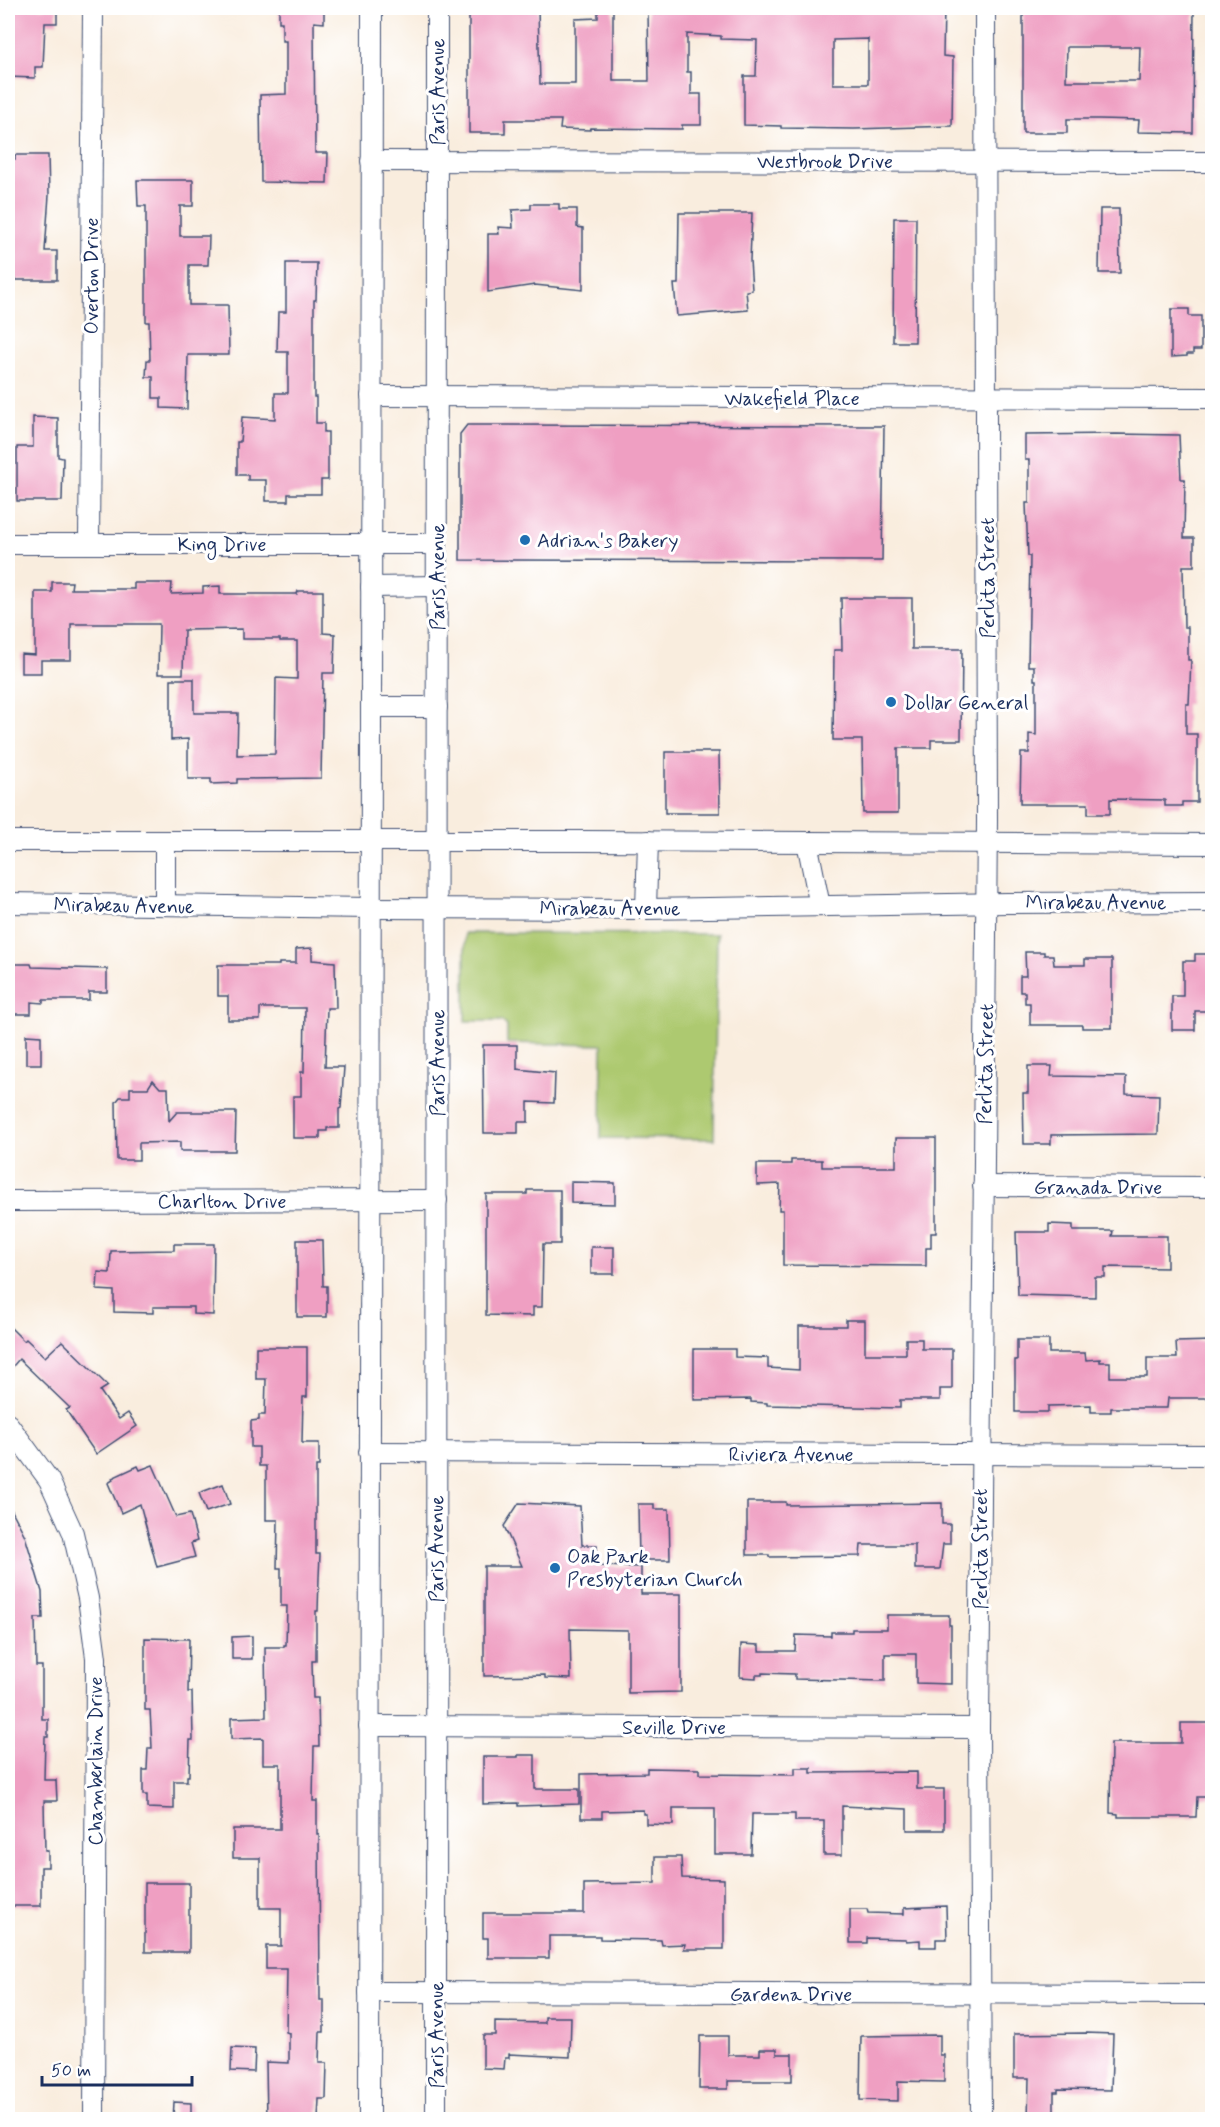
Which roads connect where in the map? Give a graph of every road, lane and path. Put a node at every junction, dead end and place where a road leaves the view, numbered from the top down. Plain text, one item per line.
1 (93, 8) edge
2 (372, 8) edge
3 (437, 8) edge
4 (986, 8) edge
5 (437, 160) junction
6 (371, 161) junction
7 (986, 161) junction
8 (1212, 162) edge
9 (371, 396) junction
10 (437, 396) junction
11 (987, 398) junction
12 (1212, 398) edge
13 (8, 544) edge
14 (89, 544) junction
15 (371, 544) junction
16 (437, 544) junction
17 (438, 586) junction
18 (371, 587) junction
19 (371, 707) junction
20 (437, 707) junction
21 (8, 841) edge
22 (370, 841) junction
23 (437, 841) junction
24 (648, 841) junction
25 (165, 842) junction
26 (807, 842) junction
27 (987, 843) junction
28 (1212, 844) edge
29 (1212, 902) edge
30 (8, 903) edge
31 (987, 903) junction
32 (165, 905) junction
33 (820, 906) junction
34 (370, 908) junction
35 (437, 908) junction
36 (646, 909) junction
37 (983, 1186) junction
38 (1212, 1187) edge
39 (437, 1200) junction
40 (8, 1201) edge
41 (370, 1201) junction
42 (8, 1424) edge
43 (369, 1452) junction
44 (436, 1452) junction
45 (981, 1455) junction
46 (1212, 1455) edge
47 (369, 1726) junction
48 (436, 1726) junction
49 (979, 1728) junction
50 (369, 1992) junction
51 (436, 1993) junction
52 (1212, 1994) edge
53 (981, 1995) junction
54 (94, 2120) edge
55 (369, 2120) edge
56 (436, 2120) edge
57 (981, 2120) edge

1 - 14 street, Overton Drive
2 - 6 street
3 - 5 street, Paris Avenue
4 - 7 street, Perlita Street
5 - 6 street, Westbrook Drive
5 - 7 street, Westbrook Drive
5 - 10 street, Paris Avenue
6 - 9 street
7 - 8 street, Westbrook Drive
7 - 11 street, Perlita Street
9 - 10 street, Wakefield Place
9 - 15 street
10 - 11 street, Wakefield Place
10 - 16 street, Paris Avenue
11 - 12 street, Wakefield Place
11 - 27 street, Perlita Street
13 - 14 street, King Drive
14 - 15 street, King Drive
15 - 16 street, King Drive
15 - 18 street
16 - 17 street, Paris Avenue
17 - 18 street
17 - 20 street, Paris Avenue
18 - 19 street
19 - 20 street
19 - 22 street
20 - 23 street, Paris Avenue
21 - 25 street
22 - 23 street
22 - 25 street
22 - 34 street
23 - 24 street
23 - 35 street, Paris Avenue
24 - 26 street
24 - 36 street
25 - 32 street
26 - 27 street
26 - 33 street
27 - 28 street
27 - 31 street, Perlita Street
29 - 31 street, Mirabeau Avenue
30 - 32 street, Mirabeau Avenue
31 - 33 street, Mirabeau Avenue
31 - 37 street, Perlita Street
32 - 34 street, Mirabeau Avenue
33 - 36 street, Mirabeau Avenue
34 - 35 street, Mirabeau Avenue
34 - 41 street
35 - 36 street, Mirabeau Avenue
35 - 39 street, Paris Avenue
37 - 38 street, Granada Drive
37 - 45 street, Perlita Street
39 - 41 street, Charlton Drive
39 - 44 street, Paris Avenue
40 - 41 street, Charlton Drive
41 - 43 street
42 - 54 street, Chamberlain Drive
43 - 44 street, Riviera Avenue
43 - 47 street
44 - 45 street, Riviera Avenue
44 - 48 street, Paris Avenue
45 - 46 street, Riviera Avenue
45 - 49 street, Perlita Street
47 - 48 street, Seville Drive
47 - 50 street
48 - 49 street, Seville Drive
48 - 51 street, Paris Avenue
49 - 53 street, Perlita Street
50 - 51 street, Gardena Drive
50 - 55 street
51 - 53 street, Gardena Drive
51 - 56 street, Paris Avenue
52 - 53 street, Gardena Drive
53 - 57 street, Perlita Street

